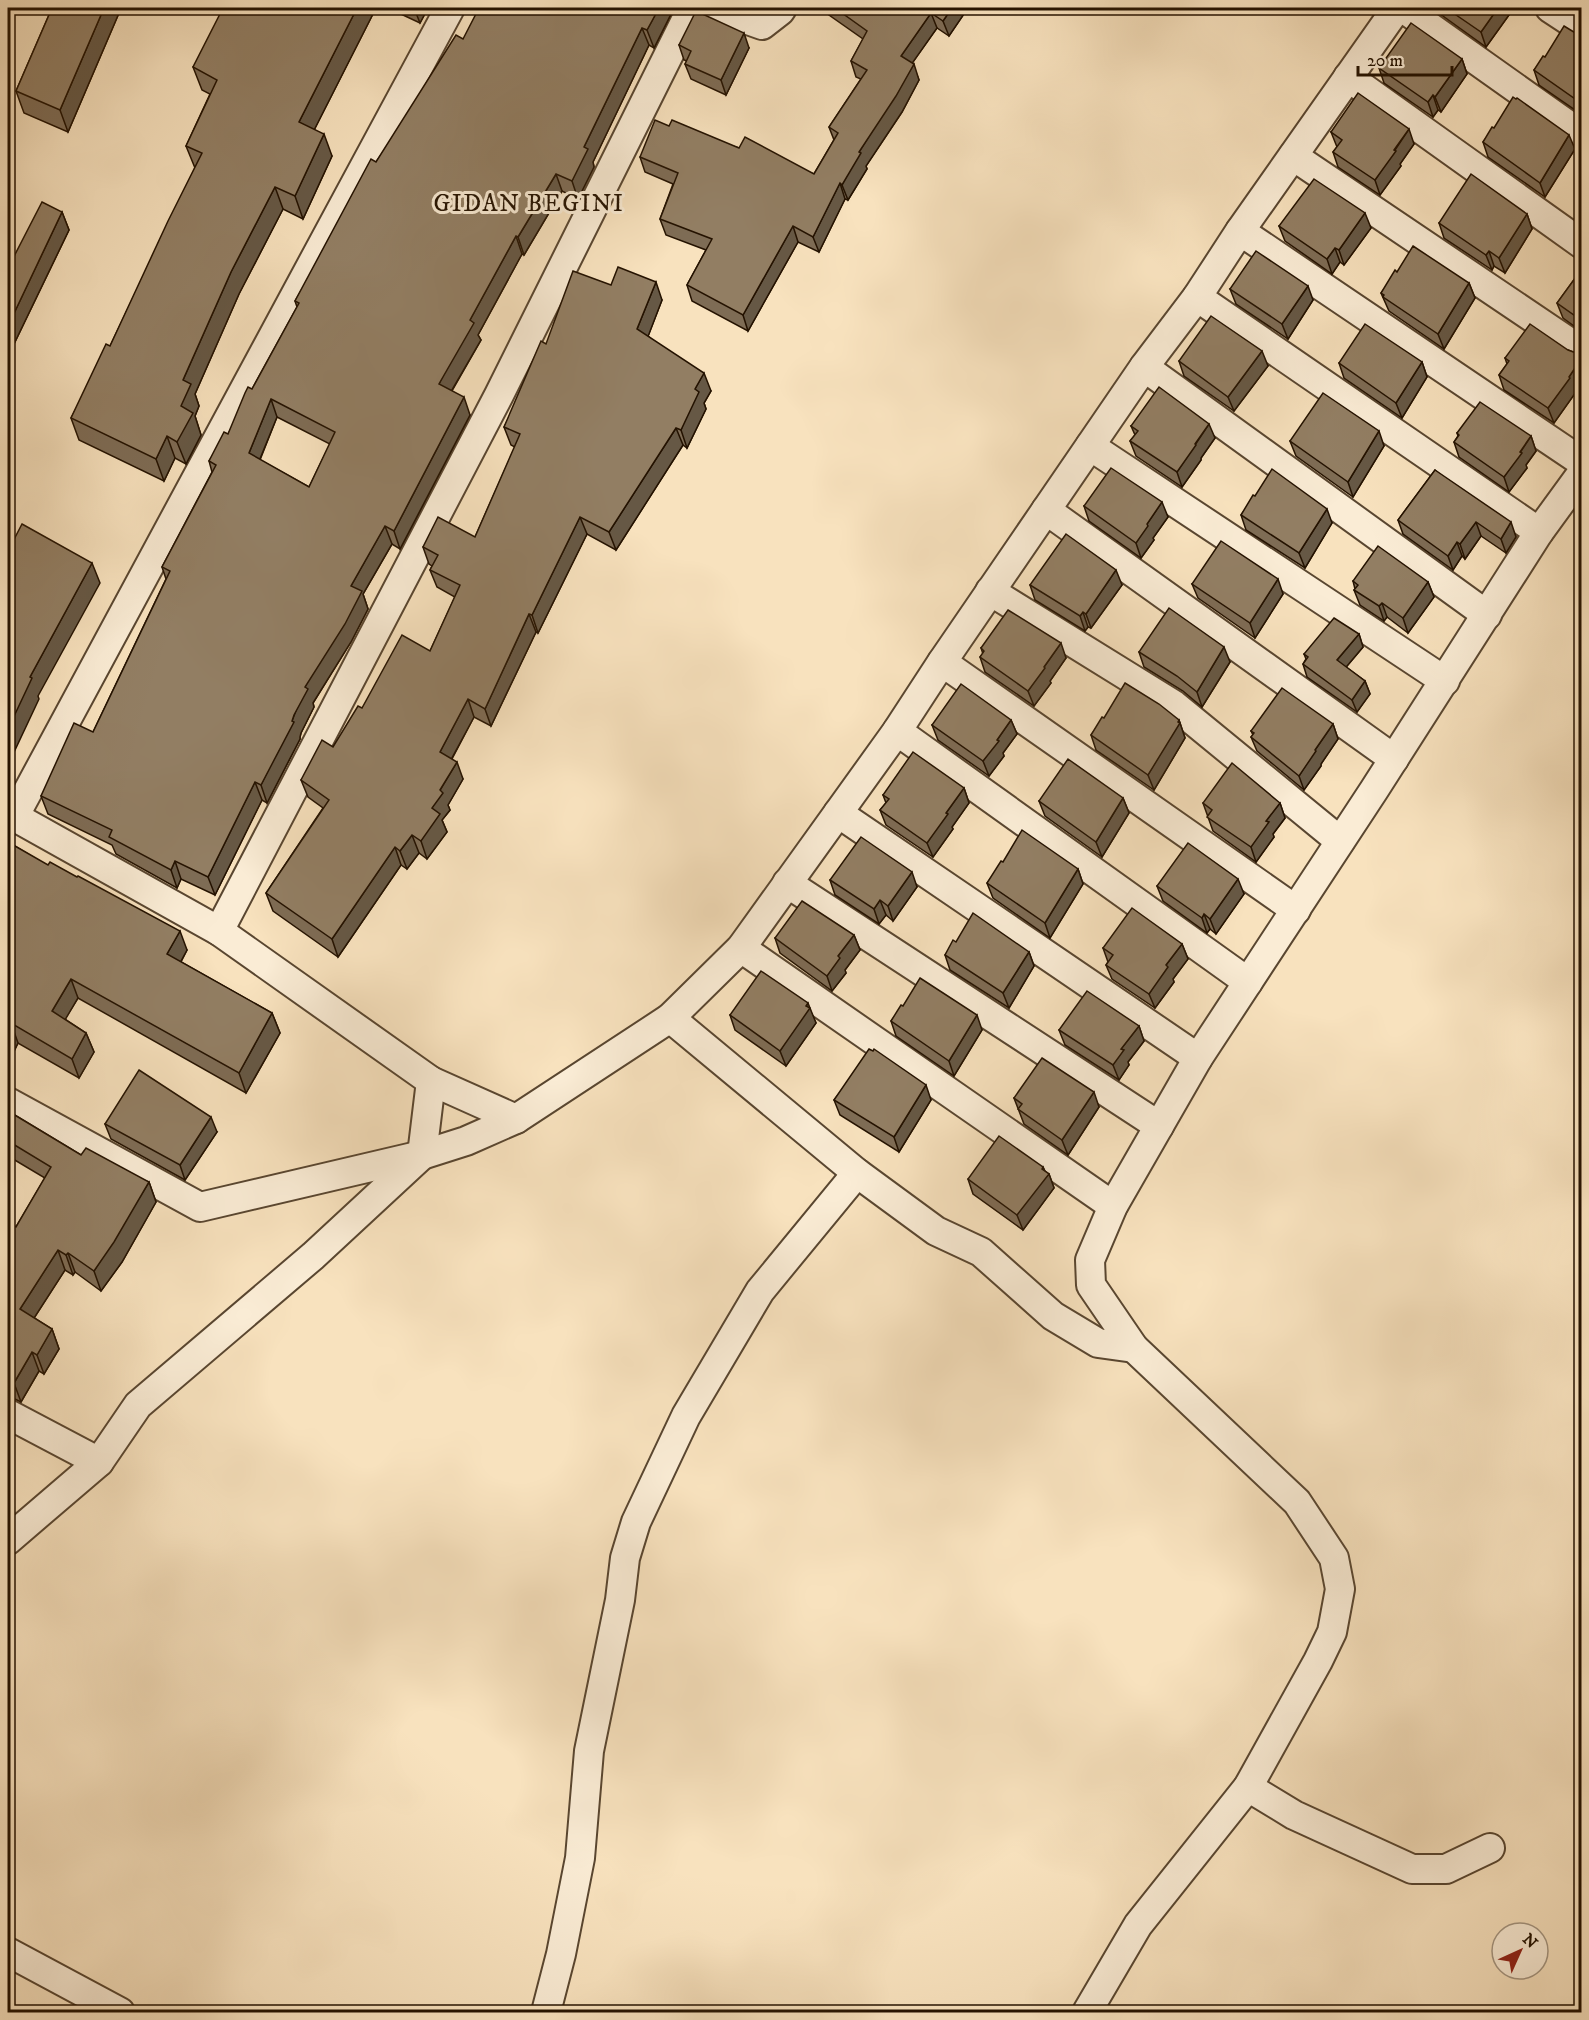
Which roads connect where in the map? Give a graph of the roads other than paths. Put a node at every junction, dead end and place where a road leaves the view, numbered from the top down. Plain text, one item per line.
1 (450, 8) edge
2 (692, 8) edge
3 (714, 8) edge
4 (782, 8) edge
5 (1397, 8) edge
6 (1402, 8) edge
7 (1550, 8) edge
8 (1581, 28) edge
9 (1348, 77) junction
10 (1581, 135) edge
11 (1293, 156) junction
12 (1240, 231) junction
13 (1581, 244) edge
14 (1197, 297) junction
15 (1581, 351) edge
16 (1144, 367) junction
17 (1090, 446) junction
18 (1581, 462) edge
19 (1581, 473) edge
20 (1046, 510) junction
21 (1539, 532) junction
22 (990, 591) junction
23 (1487, 615) junction
24 (942, 662) junction
25 (1445, 681) junction
26 (897, 731) junction
27 (1394, 759) junction
28 (838, 813) junction
29 (11, 815) edge
30 (1340, 841) junction
31 (787, 883) junction
32 (1296, 910) junction
33 (219, 931) junction
34 (741, 948) junction
35 (1248, 982) junction
36 (670, 1018) junction
37 (1198, 1059) junction
38 (431, 1081) junction
39 (8, 1102) edge
40 (516, 1119) junction
41 (1159, 1126) junction
42 (422, 1155) junction
43 (857, 1173) junction
44 (1113, 1206) junction
45 (1134, 1348) junction
46 (8, 1414) edge
47 (99, 1462) junction
48 (8, 1540) edge
49 (1248, 1787) junction
50 (1490, 1848) dead end
51 (8, 1952) edge
52 (120, 2013) edge
53 (546, 2013) edge
54 (1087, 2013) edge

1 - 29 street
2 - 33 street
3 - 4 street
5 - 9 street
6 - 10 street
7 - 8 street
9 - 11 street
9 - 13 street
11 - 12 street
11 - 15 street
12 - 14 street
12 - 18 street
14 - 16 street
14 - 21 street
16 - 17 street
16 - 23 street
17 - 20 street
17 - 25 street
19 - 21 street
20 - 22 street
20 - 27 street
21 - 23 street
22 - 24 street
22 - 30 street
23 - 25 street
24 - 26 street
24 - 32 street
25 - 27 street
26 - 28 street
26 - 35 street
27 - 30 street
28 - 31 street
28 - 37 street
29 - 33 street
30 - 32 street
31 - 34 street
31 - 41 street
32 - 35 street
33 - 38 street
34 - 36 street
34 - 44 street
35 - 37 street
36 - 40 street
36 - 43 street
37 - 41 street
38 - 40 street
38 - 42 street
39 - 42 street
40 - 42 street
41 - 44 street
42 - 47 street
43 - 45 street
43 - 53 street
44 - 45 street
45 - 49 street
46 - 47 street
47 - 48 street
49 - 50 street
49 - 54 street
51 - 52 street

